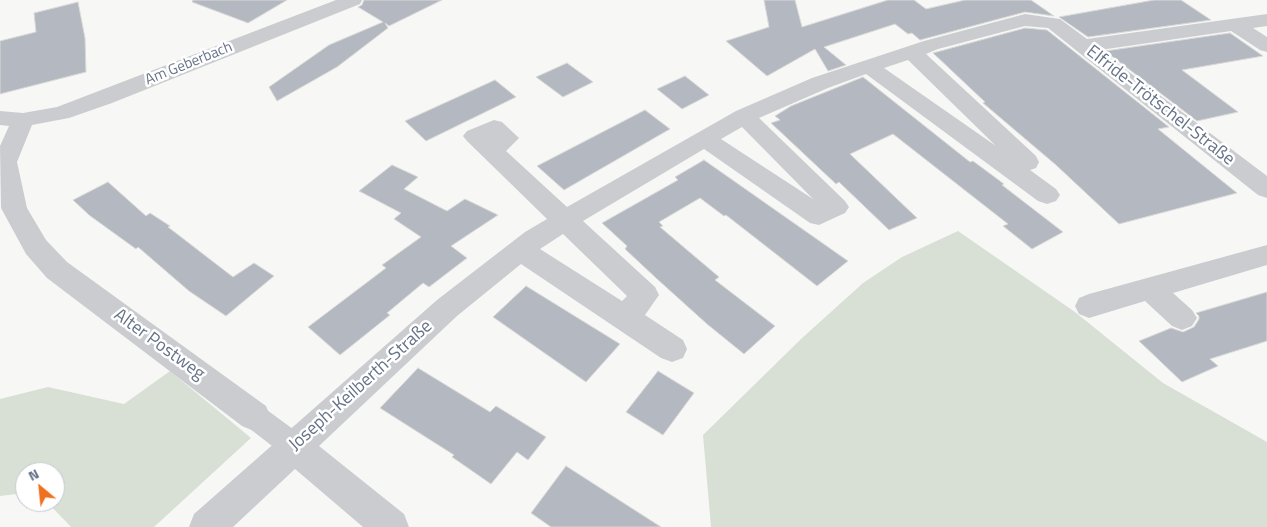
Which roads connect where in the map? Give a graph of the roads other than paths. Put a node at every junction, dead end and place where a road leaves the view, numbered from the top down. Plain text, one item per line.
1 (353, 0) edge
2 (1267, 20) edge
3 (1053, 23) joint
4 (1234, 24) junction
5 (1083, 46) junction
6 (1267, 46) edge
7 (912, 52) junction
8 (868, 66) junction
9 (744, 116) junction
10 (12, 119) edge
11 (704, 138) junction
12 (491, 151) dead end
13 (1012, 168) junction
14 (1267, 189) edge
15 (1047, 195) dead end
16 (566, 220) junction
17 (521, 250) junction
18 (1267, 255) edge
19 (1149, 288) junction
20 (1089, 306) dead end
21 (625, 318) junction
22 (1182, 318) dead end
23 (672, 349) dead end
24 (254, 416) joint
25 (295, 447) junction
26 (206, 527) edge
27 (391, 527) edge

1 - 10 street, Am Geberbach
2 - 4 street
3 - 5 street, Elfride-Trötschel-Straße
3 - 7 street, Joseph-Keilberth-Straße
4 - 5 street
4 - 6 street
5 - 14 street, Elfride-Trötschel-Straße
7 - 8 street, Joseph-Keilberth-Straße
7 - 13 street
8 - 9 street, Joseph-Keilberth-Straße
8 - 13 street
9 - 11 street, Joseph-Keilberth-Straße
9 - 11 street
10 - 24 street, Alter Postweg
11 - 16 street, Joseph-Keilberth-Straße
12 - 16 street
13 - 15 street
16 - 17 street, Joseph-Keilberth-Straße
16 - 21 street
17 - 21 street
17 - 25 street, Joseph-Keilberth-Straße
18 - 19 street
19 - 20 street
19 - 22 street
21 - 23 street
24 - 25 street, Alter Postweg
25 - 26 street, Joseph-Keilberth-Straße
25 - 27 street, Alter Postweg

